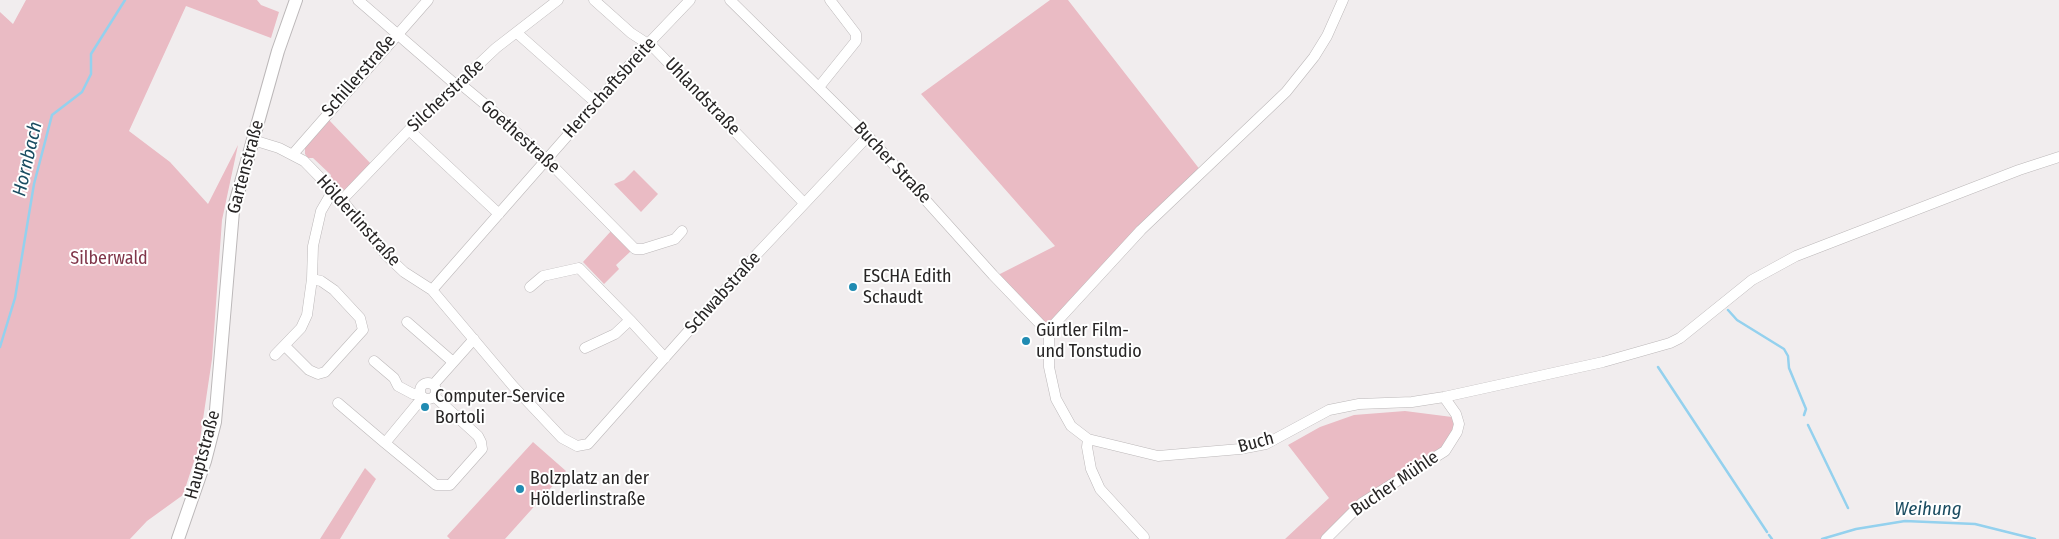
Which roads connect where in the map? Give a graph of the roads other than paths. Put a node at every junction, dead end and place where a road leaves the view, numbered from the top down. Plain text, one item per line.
1 (296, 0) edge
2 (358, 0) edge
3 (428, 0) edge
4 (558, 0) edge
5 (594, 0) edge
6 (690, 0) edge
7 (730, 0) edge
8 (830, 0) edge
9 (1343, 0) edge
10 (517, 33) junction
11 (396, 34) junction
12 (647, 45) junction
13 (456, 85) junction
14 (819, 87) junction
15 (596, 103) junction
16 (409, 130) junction
17 (868, 136) junction
18 (253, 140) junction
19 (293, 154) junction
20 (2059, 157) edge
21 (547, 160) junction
22 (332, 192) junction
23 (342, 200) junction
24 (804, 203) junction
25 (499, 214) junction
26 (682, 231) dead end
27 (312, 279) junction
28 (530, 287) dead end
29 (432, 290) junction
30 (630, 320) junction
31 (407, 322) dead end
32 (1049, 330) junction
33 (222, 339) joint
34 (474, 339) junction
35 (285, 346) junction
36 (585, 348) dead end
37 (274, 355) dead end
38 (665, 358) junction
39 (374, 361) dead end
40 (453, 362) junction
41 (427, 393) junction
42 (1444, 397) junction
43 (338, 403) dead end
44 (1088, 439) junction
45 (385, 443) junction
46 (578, 446) joint
47 (1144, 538) dead end
48 (178, 539) edge
49 (1326, 539) edge

1 - 18 main road, Gartenstraße
2 - 11 street, Goethestraße
3 - 11 street, Schillerstraße
4 - 10 street, Silcherstraße
5 - 12 street, Uhlandstraße
6 - 12 street, Herrschaftsbreite
7 - 14 street, Bucher Straße
8 - 14 street
9 - 32 street
10 - 13 street, Silcherstraße
10 - 15 street
11 - 13 street, Goethestraße
11 - 19 street, Schillerstraße
12 - 15 street, Herrschaftsbreite
12 - 24 street, Uhlandstraße
13 - 16 street, Silcherstraße
13 - 21 street, Goethestraße
14 - 17 street, Bucher Straße
15 - 21 street, Herrschaftsbreite
16 - 23 street, Silcherstraße
16 - 25 street
17 - 24 street, Schwabstraße
17 - 32 street, Bucher Straße
18 - 19 street, Hölderlinstraße
18 - 33 main road, Gartenstraße
19 - 22 street, Hölderlinstraße
20 - 42 street
21 - 25 street, Herrschaftsbreite
21 - 26 street, Goethestraße
22 - 23 street, Hölderlinstraße
22 - 27 street
23 - 29 street, Hölderlinstraße
24 - 38 street, Schwabstraße
25 - 29 street, Herrschaftsbreite
27 - 35 street
27 - 35 street
28 - 30 street
29 - 34 street, Hölderlinstraße
30 - 36 street
30 - 38 street
31 - 40 street
32 - 44 street, Buch
33 - 48 main road, Hauptstraße
34 - 40 street
34 - 46 street, Hölderlinstraße
35 - 37 street
38 - 46 street, Schwabstraße
39 - 41 street
40 - 41 street
41 - 45 street
41 - 45 street
42 - 44 street, Buch
42 - 49 street, Bucher Mühle
43 - 45 street
44 - 47 street

